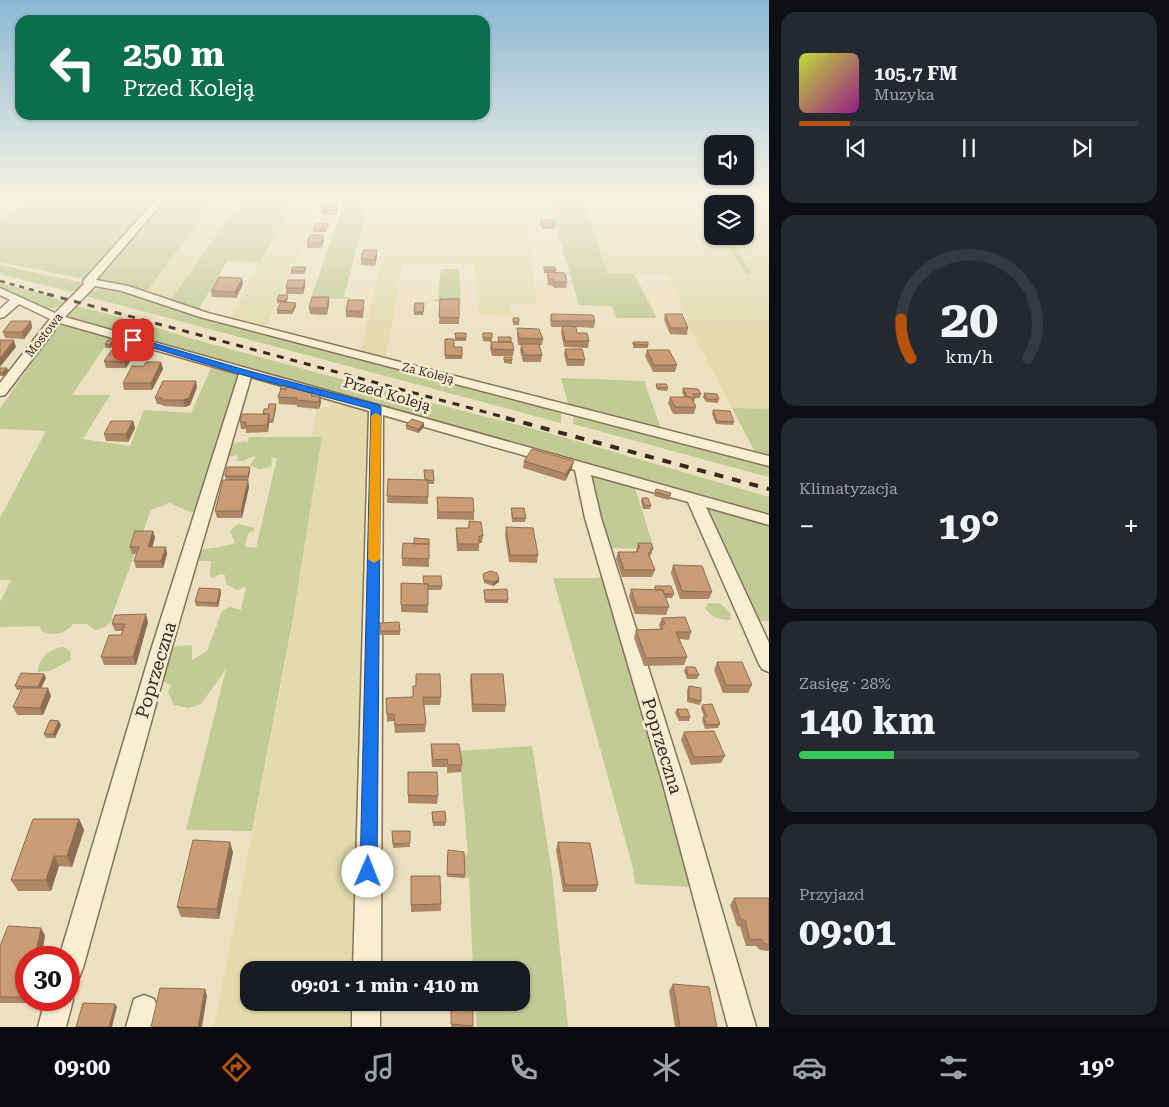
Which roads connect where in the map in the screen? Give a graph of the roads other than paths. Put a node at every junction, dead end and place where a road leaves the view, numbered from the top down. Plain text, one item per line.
1 (123, 244) edge
2 (90, 282) junction
3 (0, 291) edge
4 (17, 300) junction
5 (0, 315) edge
6 (57, 318) junction
7 (246, 373) junction
8 (0, 392) edge
9 (376, 407) junction
10 (769, 461) edge
11 (582, 466) junction
12 (694, 498) junction
13 (769, 520) edge
14 (769, 664) edge
15 (75, 946) edge
16 (367, 961) edge
17 (57, 1011) edge
18 (366, 1011) edge
19 (52, 1027) edge
20 (366, 1027) edge
21 (742, 1027) edge

1 - 2 street, Mostowa
2 - 6 street, Mostowa
2 - 10 street, Za Koleją
3 - 4 street, Przed Koleją
4 - 5 street
4 - 6 street, Przed Koleją
6 - 7 street, Przed Koleją
6 - 8 street, Mostowa
7 - 9 street, Przed Koleją
7 - 15 street, Poprzeczna
9 - 11 street, Przed Koleją
9 - 16 street
11 - 12 street, Przed Koleją
11 - 21 street, Poprzeczna
12 - 13 street, Przed Koleją
12 - 14 street
17 - 19 street
18 - 20 street

